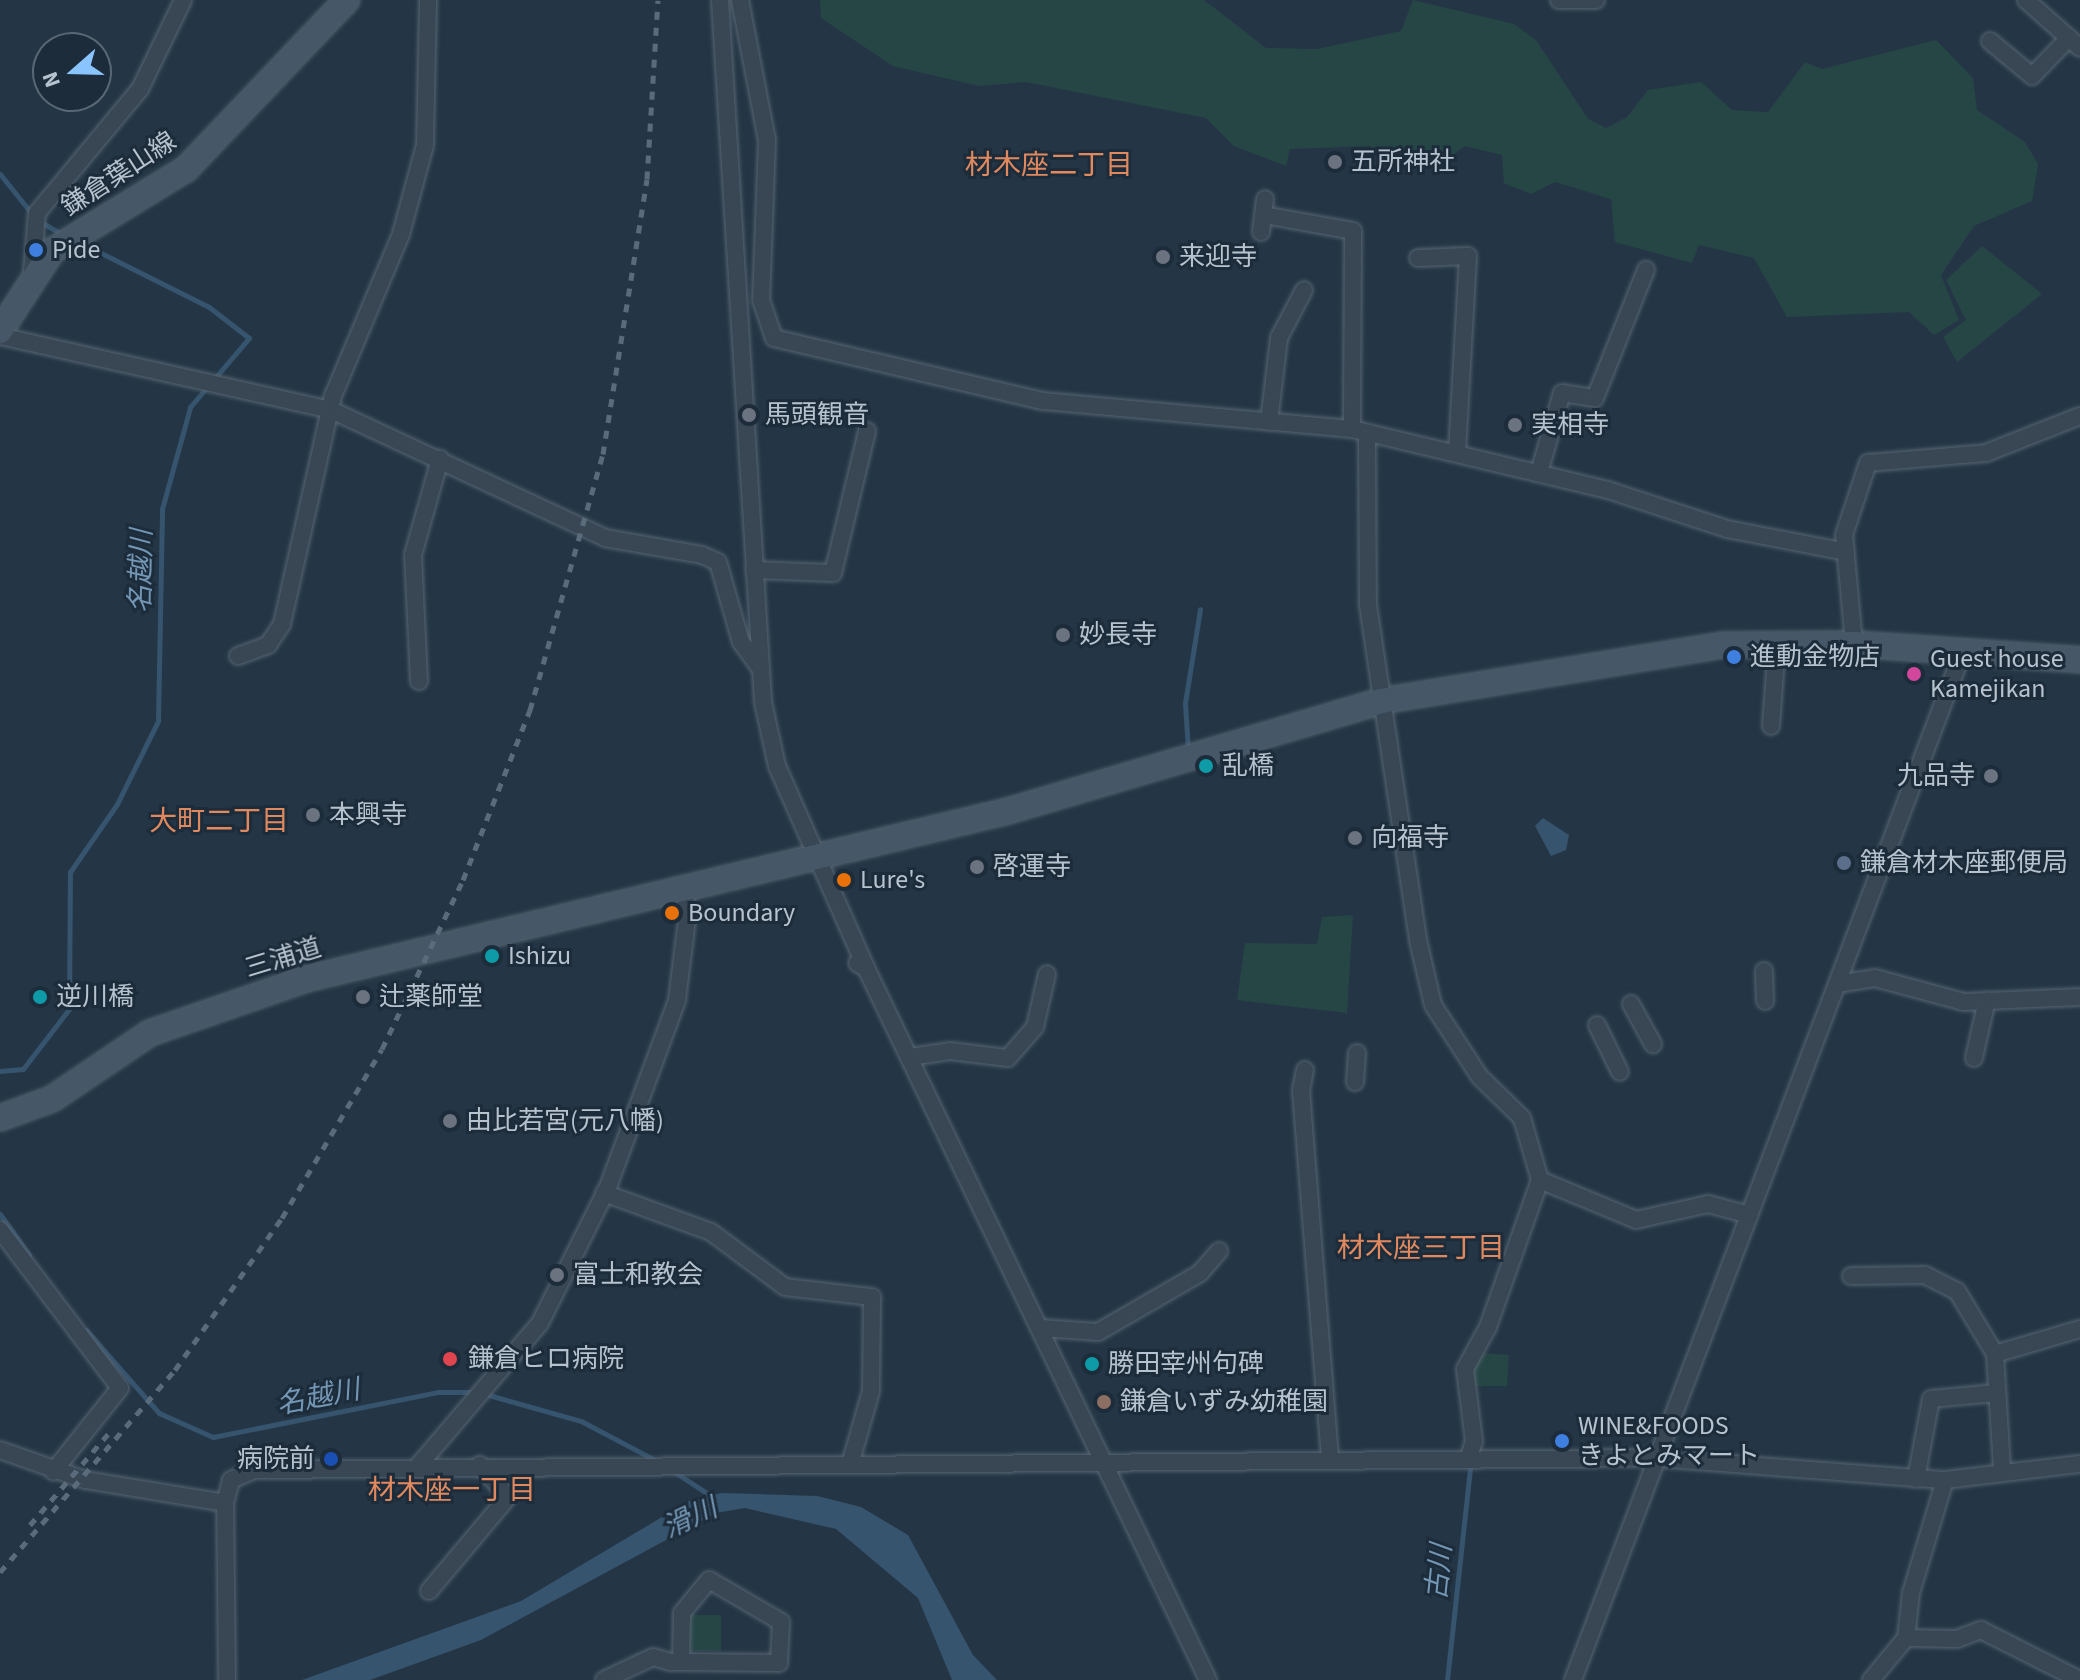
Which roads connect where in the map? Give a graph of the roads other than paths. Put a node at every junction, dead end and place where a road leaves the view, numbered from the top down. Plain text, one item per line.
1 (183, 0) edge
2 (347, 0) edge
3 (428, 0) edge
4 (720, 0) edge
5 (740, 0) edge
6 (1559, 0) edge
7 (1596, 0) edge
8 (2026, 0) edge
9 (1990, 41) dead end
10 (2074, 43) edge
11 (1261, 232) dead end
12 (1418, 258) dead end
13 (1646, 270) dead end
14 (32, 272) junction
15 (1304, 290) dead end
16 (0, 333) edge
17 (331, 410) junction
18 (2080, 416) edge
19 (1269, 422) junction
20 (867, 431) dead end
21 (1360, 431) junction
22 (1457, 453) junction
23 (440, 459) junction
24 (1539, 473) junction
25 (1846, 552) junction
26 (754, 570) junction
27 (1777, 644) junction
28 (1854, 644) junction
29 (1963, 651) junction
30 (238, 656) dead end
31 (2080, 660) edge
32 (760, 668) junction
33 (419, 681) dead end
34 (1381, 701) junction
35 (1771, 726) dead end
36 (814, 859) junction
37 (683, 891) junction
38 (1764, 971) dead end
39 (1047, 974) dead end
40 (1837, 984) junction
41 (2080, 997) edge
42 (1987, 1000) junction
43 (1765, 1001) dead end
44 (1631, 1004) dead end
45 (1597, 1025) dead end
46 (1653, 1044) dead end
47 (1357, 1053) dead end
48 (910, 1057) junction
49 (1974, 1058) dead end
50 (1305, 1070) dead end
51 (1620, 1072) dead end
52 (1355, 1082) dead end
53 (0, 1118) edge
54 (1540, 1180) junction
55 (604, 1193) junction
56 (1750, 1215) junction
57 (0, 1230) edge
58 (1219, 1251) dead end
59 (1851, 1276) dead end
60 (1041, 1328) junction
61 (2080, 1329) edge
62 (1995, 1354) junction
63 (1996, 1393) junction
64 (0, 1450) edge
65 (1477, 1457) junction
66 (1656, 1458) junction
67 (1330, 1459) junction
68 (851, 1461) junction
69 (1106, 1462) junction
70 (2080, 1464) edge
71 (480, 1465) junction
72 (418, 1466) junction
73 (2002, 1468) junction
74 (53, 1472) junction
75 (1916, 1479) junction
76 (1945, 1480) junction
77 (225, 1503) junction
78 (429, 1591) dead end
79 (1906, 1638) junction
80 (676, 1662) junction
81 (227, 1680) edge
82 (604, 1680) edge
83 (671, 1680) edge
84 (1208, 1680) edge
85 (1573, 1680) edge
86 (1871, 1680) edge
87 (2080, 1680) edge

1 - 14 street
2 - 14 street, 鎌倉葉山線
3 - 17 street
4 - 26 street
5 - 19 street
6 - 7 street
8 - 10 street
9 - 10 street
11 - 21 street
12 - 22 street
13 - 24 street
14 - 16 street, 鎌倉葉山線
15 - 19 street
16 - 17 street
17 - 23 street
17 - 30 street
18 - 25 street
19 - 21 street
20 - 26 street
21 - 22 street
21 - 34 street
22 - 24 street
23 - 32 street
23 - 33 street
24 - 25 street
25 - 28 street
26 - 32 street
27 - 28 street, 三浦道
27 - 34 street, 三浦道
27 - 35 street
28 - 29 street, 三浦道
29 - 31 street, 三浦道
29 - 40 street
32 - 36 street
34 - 36 street, 三浦道
34 - 54 street
36 - 37 street, 三浦道
36 - 48 street
37 - 53 street, 三浦道
37 - 55 street
38 - 43 street
39 - 48 street
40 - 42 street
40 - 56 street
41 - 42 street
42 - 49 street
44 - 46 street
45 - 51 street
47 - 52 street
48 - 60 street
50 - 67 street
54 - 56 street
54 - 65 street
55 - 68 street
55 - 72 street
56 - 66 street
57 - 74 street
58 - 60 street
59 - 62 street
60 - 69 street
61 - 62 street
62 - 63 street
63 - 73 street
63 - 75 street
64 - 74 street
65 - 66 street
65 - 67 street
66 - 75 street
66 - 85 street
67 - 69 street
68 - 69 street
68 - 71 street
69 - 84 street
70 - 73 street
71 - 72 street
71 - 78 street
72 - 77 street
73 - 76 street
74 - 77 street
75 - 76 street
76 - 79 street
77 - 81 street
79 - 86 street
79 - 87 street
80 - 80 street
80 - 82 street
80 - 83 street

